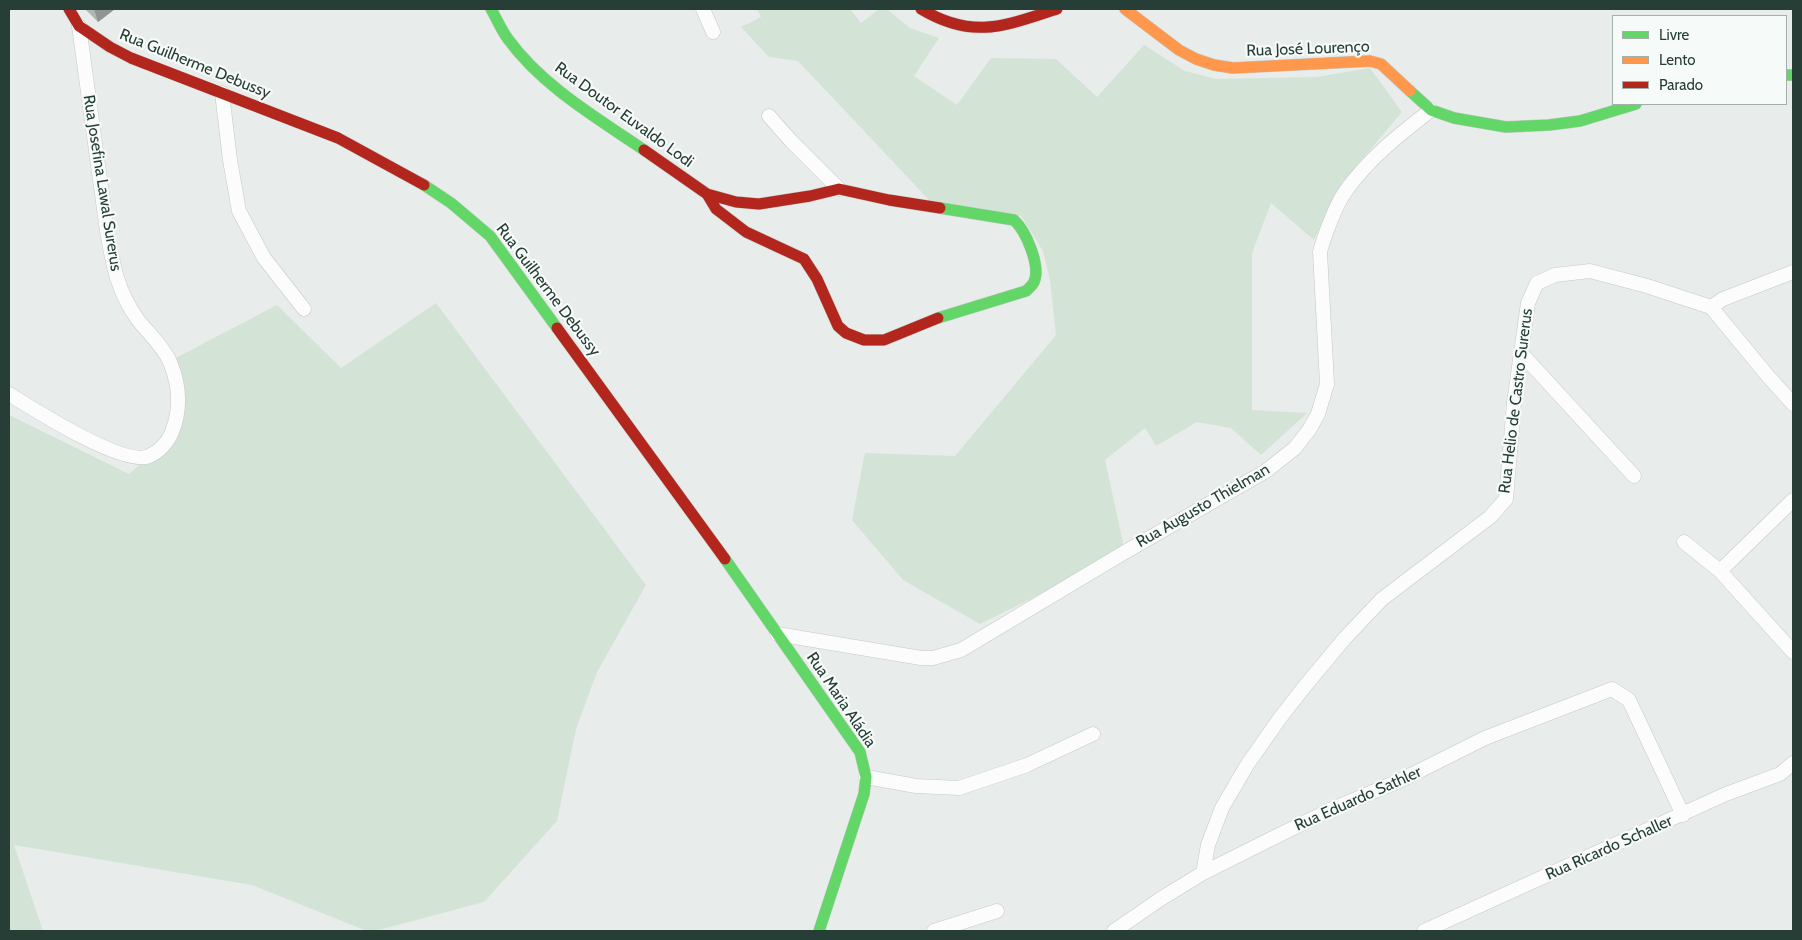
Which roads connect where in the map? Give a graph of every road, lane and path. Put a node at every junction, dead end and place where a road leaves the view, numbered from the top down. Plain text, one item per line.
1 (69, 9) edge
2 (491, 9) edge
3 (703, 9) edge
4 (921, 9) edge
5 (1057, 9) edge
6 (1125, 9) edge
7 (80, 26) junction
8 (713, 32) dead end
9 (222, 93) junction
10 (1633, 105) edge
11 (1431, 110) junction
12 (769, 116) dead end
13 (839, 189) junction
14 (707, 194) junction
15 (1793, 272) edge
16 (1711, 307) junction
17 (304, 309) dead end
18 (1521, 353) junction
19 (9, 394) edge
20 (1793, 404) edge
21 (1634, 476) dead end
22 (1793, 500) edge
23 (1684, 542) dead end
24 (1720, 571) junction
25 (777, 634) junction
26 (1793, 652) edge
27 (1093, 734) dead end
28 (1793, 763) edge
29 (866, 776) junction
30 (1683, 815) junction
31 (1203, 873) junction
32 (997, 911) dead end
33 (819, 931) edge
34 (934, 931) edge
35 (1114, 931) edge
36 (1424, 931) edge

1 - 7 street, Rua Guilherme Debussy
2 - 14 street, Rua Doutor Euvaldo Lodi
3 - 8 street
4 - 5 street
6 - 11 street, Rua José Lourenço
7 - 9 street, Rua Guilherme Debussy
7 - 19 street, Rua Josefina Lawal Surerus
9 - 17 street
9 - 25 street, Rua Guilherme Debussy
10 - 11 street, Rua José Lourenço
11 - 25 street, Rua Augusto Thielman
12 - 13 street
13 - 14 street, Rua Doutor Euvaldo Lodi
13 - 14 street, Rua Doutor Euvaldo Lodi
15 - 16 street
16 - 18 street, Rua Helio de Castro Surerus
16 - 20 street
18 - 21 street
18 - 31 street, Rua Helio de Castro Surerus
22 - 24 street
23 - 24 street
24 - 26 street
25 - 29 street, Rua Maria Aládia
27 - 29 street
28 - 30 street, Rua Ricardo Schaller
29 - 33 street, Rua Maria Aládia
30 - 31 street, Rua Eduardo Sathler
30 - 36 street, Rua Ricardo Schaller
31 - 35 street, Rua Eduardo Sathler
32 - 34 street

